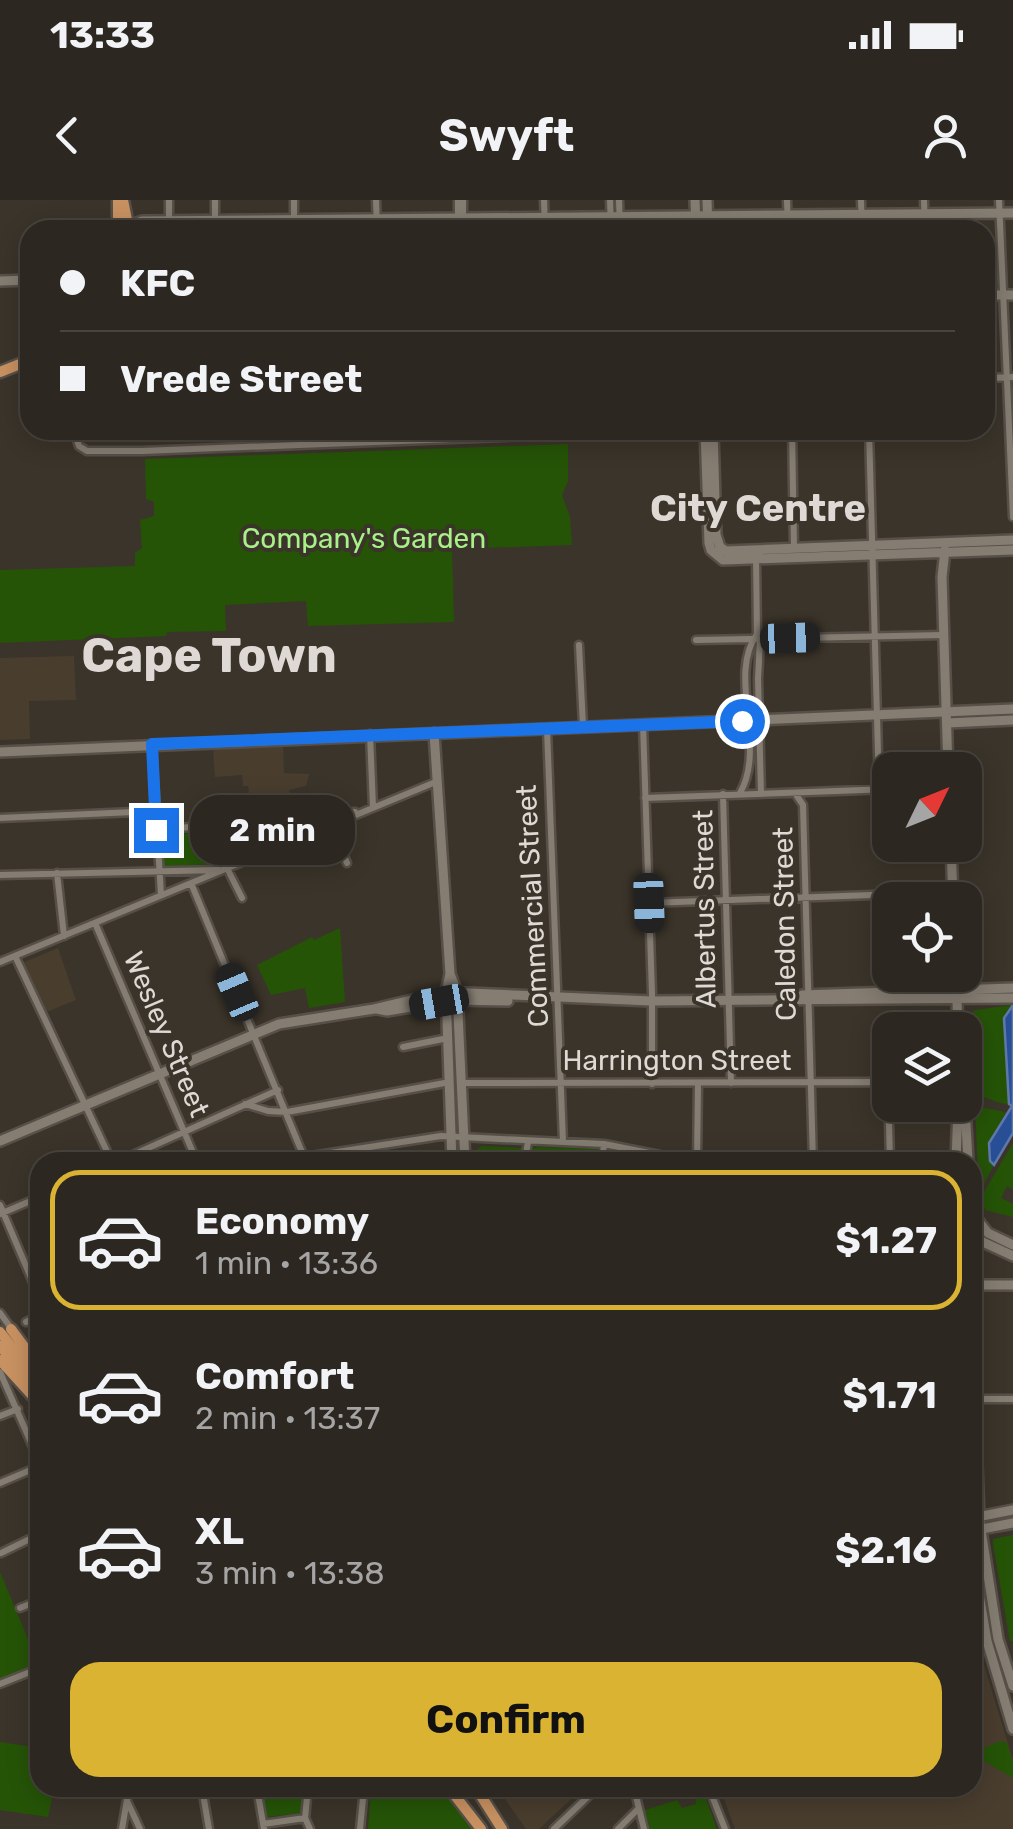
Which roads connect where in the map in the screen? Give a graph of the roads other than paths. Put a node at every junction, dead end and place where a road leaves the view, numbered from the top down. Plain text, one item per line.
1 (544, 200) edge
2 (610, 200) edge
3 (619, 200) edge
4 (695, 200) edge
5 (707, 200) edge
6 (787, 200) edge
7 (861, 200) edge
8 (924, 200) edge
9 (999, 200) edge
10 (1000, 213) junction
11 (1013, 213) edge
12 (862, 214) junction
13 (925, 214) junction
14 (695, 216) junction
15 (707, 216) junction
16 (788, 216) junction
17 (615, 217) junction
18 (544, 218) junction
19 (516, 220) edge
20 (614, 220) edge
21 (616, 220) edge
22 (695, 220) edge
23 (707, 220) edge
24 (788, 220) edge
25 (862, 220) edge
26 (925, 220) edge
27 (1009, 295) edge
28 (1010, 377) edge
29 (77, 440) edge
30 (336, 440) edge
31 (430, 440) edge
32 (704, 440) edge
33 (713, 440) edge
34 (792, 440) edge
35 (870, 440) edge
36 (379, 442) joint
37 (336, 444) junction
38 (1013, 517) edge
39 (1013, 540) edge
40 (794, 548) junction
41 (941, 548) junction
42 (872, 549) junction
43 (1013, 550) edge
44 (718, 551) junction
45 (756, 555) junction
46 (944, 635) junction
47 (874, 636) junction
48 (757, 637) junction
49 (696, 640) dead end
50 (579, 644) dead end
51 (1013, 709) edge
52 (876, 715) junction
53 (946, 717) junction
54 (754, 720) junction
55 (1013, 720) edge
56 (643, 724) junction
57 (583, 726) junction
58 (546, 728) junction
59 (434, 733) junction
60 (370, 734) junction
61 (152, 744) junction
62 (0, 752) edge
63 (878, 752) edge
64 (947, 752) edge
65 (439, 780) junction
66 (872, 789) edge
67 (818, 792) junction
68 (762, 793) junction
69 (795, 793) junction
70 (723, 794) junction
71 (740, 794) junction
72 (645, 798) junction
73 (804, 805) junction
74 (373, 807) junction
75 (156, 811) junction
76 (363, 811) junction
77 (0, 818) edge
78 (330, 825) junction
79 (156, 830) junction
80 (347, 862) dead end
81 (225, 869) junction
82 (158, 870) junction
83 (58, 873) junction
84 (0, 876) edge
85 (192, 883) junction
86 (161, 895) junction
87 (872, 897) edge
88 (242, 898) dead end
89 (806, 898) junction
90 (725, 900) junction
91 (649, 903) junction
92 (95, 923) junction
93 (64, 936) junction
94 (15, 956) junction
95 (0, 962) edge
96 (1013, 988) edge
97 (957, 992) edge
98 (452, 996) junction
99 (957, 996) junction
100 (808, 998) junction
101 (1013, 998) edge
102 (562, 999) junction
103 (728, 1000) junction
104 (652, 1001) junction
105 (957, 1012) edge
106 (254, 1034) junction
107 (448, 1038) junction
108 (403, 1047) dead end
109 (158, 1073) junction
110 (451, 1082) junction
111 (562, 1082) junction
112 (872, 1082) edge
113 (463, 1083) junction
114 (731, 1083) junction
115 (811, 1083) junction
116 (652, 1084) junction
117 (698, 1084) junction
118 (278, 1090) junction
119 (244, 1104) junction
120 (85, 1105) junction
121 (287, 1112) junction
122 (890, 1122) edge
123 (962, 1122) edge
124 (963, 1122) edge
125 (185, 1132) junction
126 (452, 1137) junction
127 (464, 1138) junction
128 (0, 1140) edge
129 (528, 1141) junction
130 (564, 1142) junction
131 (604, 1144) junction
132 (109, 1152) edge
133 (138, 1152) edge
134 (194, 1152) edge
135 (301, 1152) edge
136 (344, 1152) edge
137 (452, 1152) edge
138 (465, 1152) edge
139 (527, 1152) edge
140 (603, 1152) edge
141 (645, 1152) edge
142 (696, 1152) edge
143 (813, 1152) edge
144 (890, 1152) edge
145 (963, 1152) edge
146 (965, 1152) edge
147 (30, 1200) edge
148 (1, 1211) edge
149 (982, 1224) edge
150 (982, 1241) edge
151 (1013, 1245) edge
152 (1013, 1256) edge
153 (30, 1276) edge
154 (1013, 1285) edge
155 (982, 1286) edge
156 (0, 1312) edge
157 (30, 1320) edge
158 (26, 1322) dead end
159 (6, 1330) edge
160 (0, 1346) edge
161 (30, 1357) edge
162 (0, 1360) edge
163 (23, 1368) junction
164 (0, 1372) edge
165 (30, 1374) edge
166 (30, 1379) edge
167 (30, 1393) edge
168 (982, 1399) edge
169 (1013, 1399) edge
170 (18, 1408) junction
171 (0, 1416) edge
172 (30, 1439) edge
173 (30, 1469) edge
174 (0, 1483) edge
175 (1013, 1510) edge
176 (982, 1516) edge
177 (1013, 1523) edge
178 (982, 1529) edge
179 (30, 1539) edge
180 (0, 1553) edge
181 (982, 1556) edge
182 (30, 1604) edge
183 (20, 1608) dead end
184 (982, 1613) edge
185 (30, 1672) edge
186 (0, 1684) edge
187 (1013, 1686) edge
188 (1013, 1730) edge
189 (128, 1797) edge
190 (204, 1797) edge
191 (258, 1797) edge
192 (307, 1797) edge
193 (363, 1797) edge
194 (456, 1797) edge
195 (482, 1797) edge
196 (588, 1797) edge
197 (636, 1797) edge
198 (712, 1797) edge
199 (127, 1800) junction
200 (639, 1808) junction
201 (305, 1818) junction
202 (263, 1827) edge
203 (122, 1829) edge
204 (140, 1829) edge
205 (209, 1829) edge
206 (310, 1829) edge
207 (360, 1829) edge
208 (481, 1829) edge
209 (505, 1829) edge
210 (554, 1829) edge
211 (618, 1829) edge
212 (644, 1829) edge
213 (724, 1829) edge

1 - 18 street
2 - 17 street
3 - 17 street
4 - 14 street
5 - 15 street
6 - 16 street
7 - 12 street
8 - 13 street
9 - 10 street
10 - 11 street
10 - 13 street
10 - 27 street
12 - 13 street
12 - 16 street
12 - 25 street
13 - 26 street
14 - 15 street
14 - 17 street
14 - 22 street
15 - 16 street
15 - 23 street
16 - 24 street
17 - 18 street
17 - 20 street
17 - 21 street
18 - 19 street
27 - 28 street
28 - 38 street
29 - 37 street
30 - 37 street
31 - 36 street
32 - 44 street
33 - 44 street
34 - 40 street
35 - 42 street
36 - 37 street
39 - 41 street
40 - 42 street
40 - 45 street
41 - 42 street
41 - 43 street
41 - 46 street
42 - 45 street
42 - 47 street
44 - 45 street
45 - 48 street
46 - 47 street
46 - 53 street
47 - 48 street
47 - 52 street
48 - 49 street
48 - 54 street
50 - 57 street
51 - 53 street
52 - 53 street
52 - 54 street
52 - 63 street
53 - 55 street
53 - 64 street
54 - 56 street
54 - 68 street
54 - 71 street
56 - 57 street
56 - 72 street
57 - 58 street
58 - 59 street
58 - 102 street, Commercial Street
59 - 60 street
59 - 65 street
60 - 61 street
60 - 74 street
61 - 62 street
61 - 75 street
65 - 74 street
65 - 98 street
66 - 67 street
67 - 69 street
67 - 73 street, Caledon Street
68 - 69 street
68 - 71 street
69 - 73 street, Caledon Street
70 - 71 street
70 - 72 street
70 - 90 street, Albertus Street
72 - 91 street
73 - 89 street, Caledon Street
74 - 76 street
75 - 77 street
75 - 79 street
76 - 78 street
76 - 79 street
78 - 80 street
78 - 81 street
79 - 82 street
81 - 82 street
81 - 85 street
81 - 88 street
82 - 83 street
82 - 86 street
83 - 84 street
83 - 93 street
85 - 86 street
85 - 106 street
86 - 92 street
87 - 89 street
89 - 90 street
89 - 100 street, Caledon Street
90 - 91 street
90 - 103 street, Albertus Street
91 - 104 street
92 - 93 street
92 - 109 street, Wesley Street
93 - 94 street
94 - 95 street
94 - 120 street
96 - 99 street
97 - 99 street
98 - 102 street
98 - 106 street
98 - 107 street
98 - 113 street
99 - 100 street
99 - 101 street
99 - 105 street
100 - 103 street
100 - 115 street, Caledon Street
102 - 104 street
102 - 111 street, Commercial Street
103 - 104 street
103 - 114 street, Albertus Street
104 - 116 street
106 - 109 street
106 - 118 street
107 - 108 street
107 - 110 street
109 - 120 street
109 - 125 street, Wesley Street
110 - 121 street
110 - 126 street
111 - 113 street, Harrington Street
111 - 116 street, Harrington Street
111 - 130 street, Commercial Street
112 - 115 street, Harrington Street
113 - 127 street
114 - 115 street, Harrington Street
114 - 117 street, Harrington Street
115 - 143 street, Caledon Street
116 - 117 street, Harrington Street
117 - 142 street
118 - 119 street
118 - 121 street
119 - 121 street
119 - 125 street
120 - 128 street
120 - 132 street
121 - 135 street
122 - 144 street
123 - 145 street
124 - 146 street
125 - 133 street
125 - 134 street, Wesley Street
126 - 127 street
126 - 136 street
126 - 137 street
127 - 129 street
127 - 138 street
129 - 130 street
129 - 139 street
130 - 131 street
131 - 140 street
131 - 141 street
147 - 148 street
148 - 153 street
149 - 151 street
150 - 152 street
154 - 155 street
156 - 159 street
157 - 158 street
159 - 161 main road
159 - 163 main road
160 - 163 main road
162 - 167 main road
163 - 165 main road
163 - 166 main road
164 - 170 street
168 - 169 street
170 - 171 street
170 - 172 street
173 - 174 street
175 - 176 street
177 - 178 street
179 - 180 street
181 - 187 street
182 - 183 street
184 - 188 street
185 - 186 street
189 - 199 street
190 - 205 street
191 - 202 street
192 - 201 street
193 - 207 street
194 - 208 main road
195 - 209 main road
196 - 210 street
197 - 200 street
198 - 213 street
199 - 203 street
199 - 204 street
200 - 211 street
200 - 212 street
201 - 202 street
201 - 206 street

